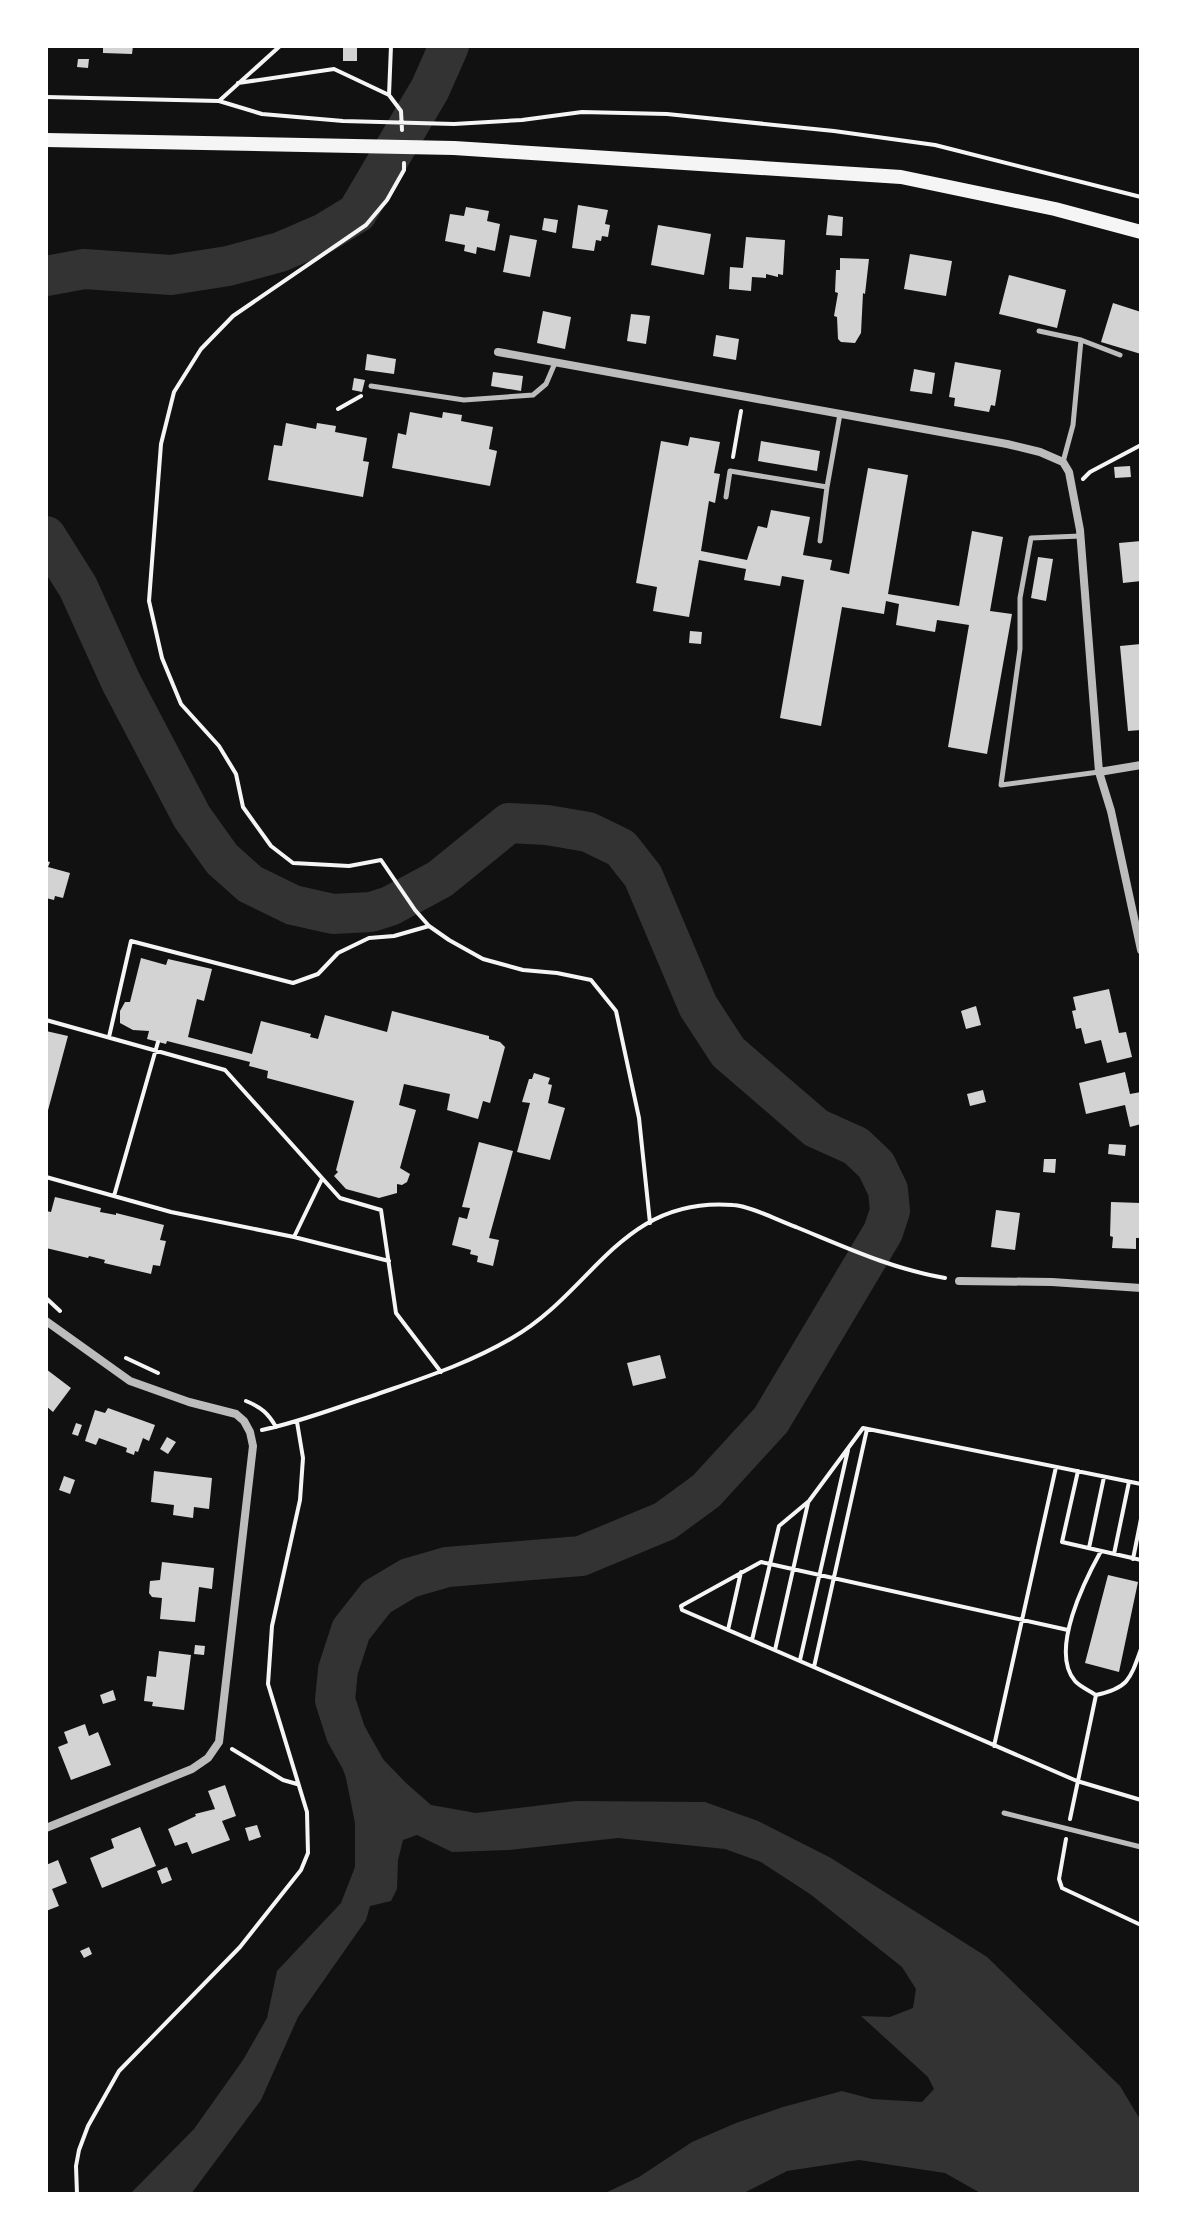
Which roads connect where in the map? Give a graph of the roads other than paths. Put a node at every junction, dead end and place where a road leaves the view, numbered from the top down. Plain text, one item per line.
1 (46, 140) edge
2 (1141, 232) edge
3 (1039, 331) dead end
4 (1081, 340) junction
5 (498, 352) dead end
6 (1120, 355) dead end
7 (555, 363) junction
8 (374, 386) road end
9 (840, 414) junction
10 (1063, 462) junction
11 (827, 487) junction
12 (726, 497) dead end
13 (1081, 536) junction
14 (820, 541) dead end
15 (1141, 765) edge
16 (1099, 772) junction
17 (1141, 950) edge
18 (959, 1281) road end
19 (1141, 1288) edge
20 (46, 1321) edge
21 (1004, 1813) dead end
22 (46, 1828) edge
23 (1141, 1847) edge

1 - 2 main road
3 - 4 lane
4 - 6 lane
4 - 10 lane
5 - 7 street
7 - 8 lane
7 - 9 street
9 - 10 street
9 - 11 lane
10 - 13 street
11 - 12 lane
11 - 14 lane
13 - 16 street
13 - 16 lane
15 - 16 street
16 - 17 street
18 - 19 street
20 - 22 street
21 - 23 lane

